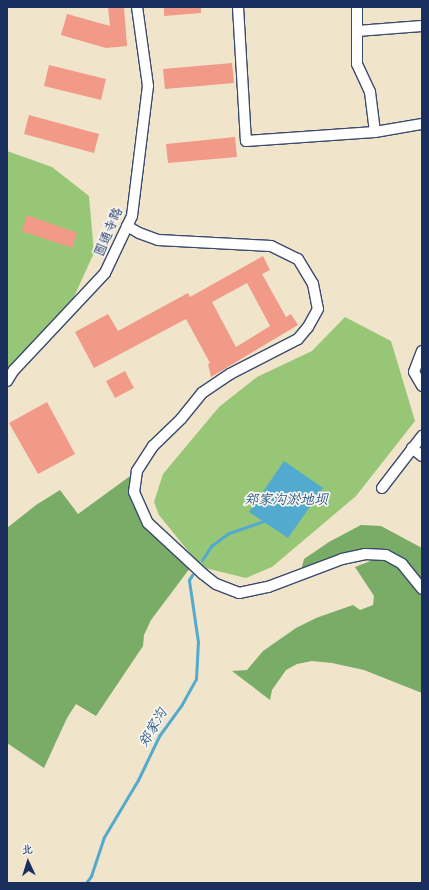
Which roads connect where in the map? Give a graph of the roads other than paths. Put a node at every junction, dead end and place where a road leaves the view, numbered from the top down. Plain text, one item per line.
1 (137, 7) edge
2 (238, 7) edge
3 (357, 7) edge
4 (422, 26) edge
5 (357, 31) junction
6 (422, 124) edge
7 (375, 132) junction
8 (127, 226) junction
9 (422, 351) edge
10 (7, 381) edge
11 (422, 386) edge
12 (422, 436) edge
13 (412, 448) junction
14 (422, 456) edge
15 (382, 488) dead end
16 (422, 590) edge

1 - 8 street, 圆通寺路
2 - 7 street
3 - 5 street
4 - 5 street
5 - 7 street
6 - 7 street
8 - 10 street, 圆通寺路
8 - 16 street
9 - 11 street
12 - 13 street
13 - 14 street
13 - 15 street

